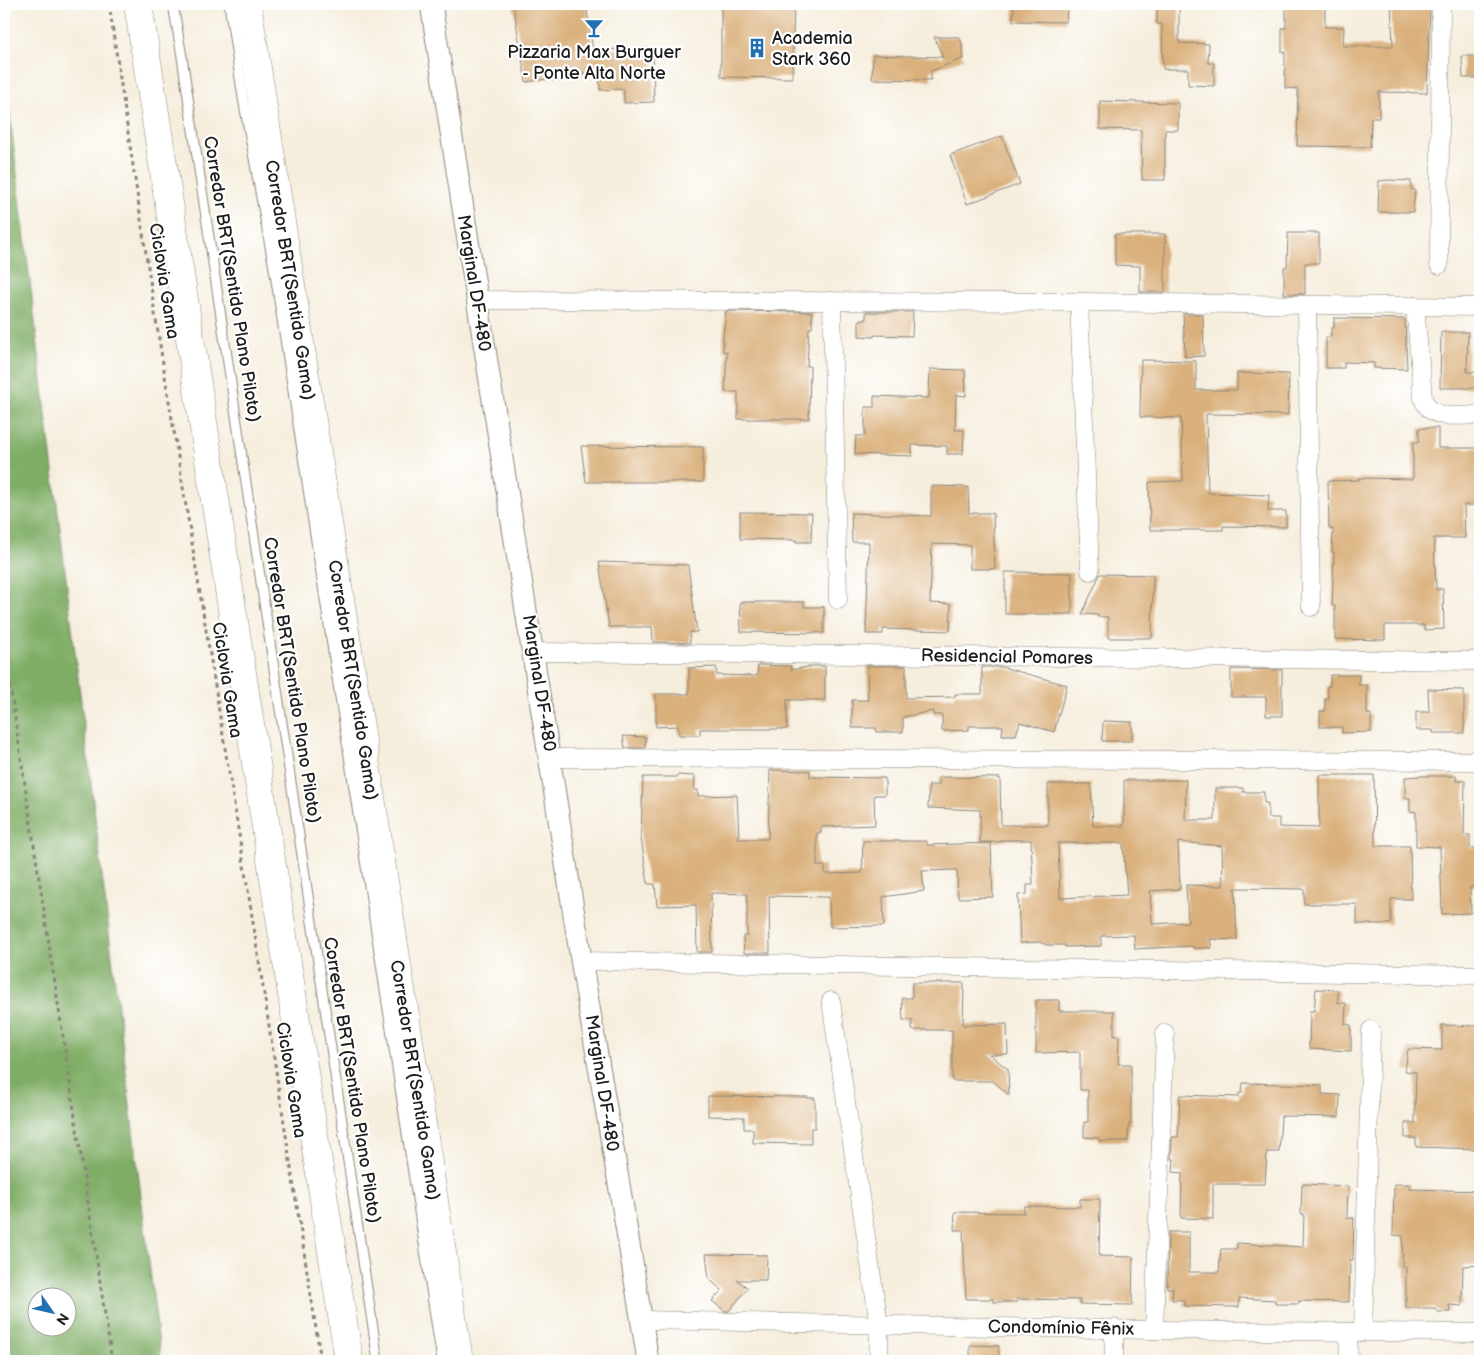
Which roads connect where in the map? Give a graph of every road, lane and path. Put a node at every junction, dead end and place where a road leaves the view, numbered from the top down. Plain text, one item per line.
1 (109, 4) edge
2 (138, 4) edge
3 (173, 4) edge
4 (229, 4) edge
5 (247, 4) edge
6 (261, 4) edge
7 (432, 4) edge
8 (1442, 4) edge
9 (252, 36) junction
10 (1439, 265) dead end
11 (476, 300) junction
12 (832, 301) junction
13 (1079, 302) junction
14 (1307, 305) junction
15 (1415, 306) junction
16 (1480, 307) edge
17 (1480, 416) edge
18 (1090, 571) dead end
19 (838, 600) dead end
20 (1311, 607) dead end
21 (4, 646) edge
22 (534, 652) junction
23 (1480, 661) edge
24 (551, 758) junction
25 (1480, 761) edge
26 (582, 961) junction
27 (1480, 975) edge
28 (831, 1001) dead end
29 (1372, 1030) dead end
30 (1165, 1033) dead end
31 (642, 1320) junction
32 (879, 1325) junction
33 (1114, 1328) junction
34 (1154, 1330) junction
35 (1356, 1332) junction
36 (1480, 1333) edge
37 (112, 1361) edge
38 (321, 1361) edge
39 (349, 1361) edge
40 (378, 1361) edge
41 (442, 1361) edge
42 (459, 1361) edge
43 (648, 1361) edge
44 (879, 1361) edge
45 (1114, 1361) edge
46 (1349, 1361) edge

1 - 38 path, Ciclovia Gama
2 - 39 main road
3 - 40 lane, Corredor BRT(Sentido Plano Piloto)
4 - 41 lane, Corredor BRT(Sentido Gama)
5 - 9 main road
6 - 9 street
7 - 11 street, Marginal DF-480
8 - 10 street
9 - 42 main road
11 - 12 street
11 - 22 street, Marginal DF-480
12 - 13 street
12 - 19 street
13 - 14 street
13 - 18 street
14 - 15 street
14 - 20 street
15 - 16 street
15 - 17 street
21 - 37 path
22 - 23 street, Residencial Pomares
22 - 24 street, Marginal DF-480
24 - 25 street
24 - 26 street, Marginal DF-480
26 - 27 street
26 - 31 street, Marginal DF-480
28 - 32 street
29 - 35 street
30 - 34 street
31 - 32 street, Condomínio Fênix
31 - 43 street, Marginal DF-480
32 - 33 street, Condomínio Fênix
32 - 44 street
33 - 34 street, Condomínio Fênix
33 - 45 street
34 - 35 street, Condomínio Fênix
35 - 36 street, Condomínio Fênix
35 - 46 street

